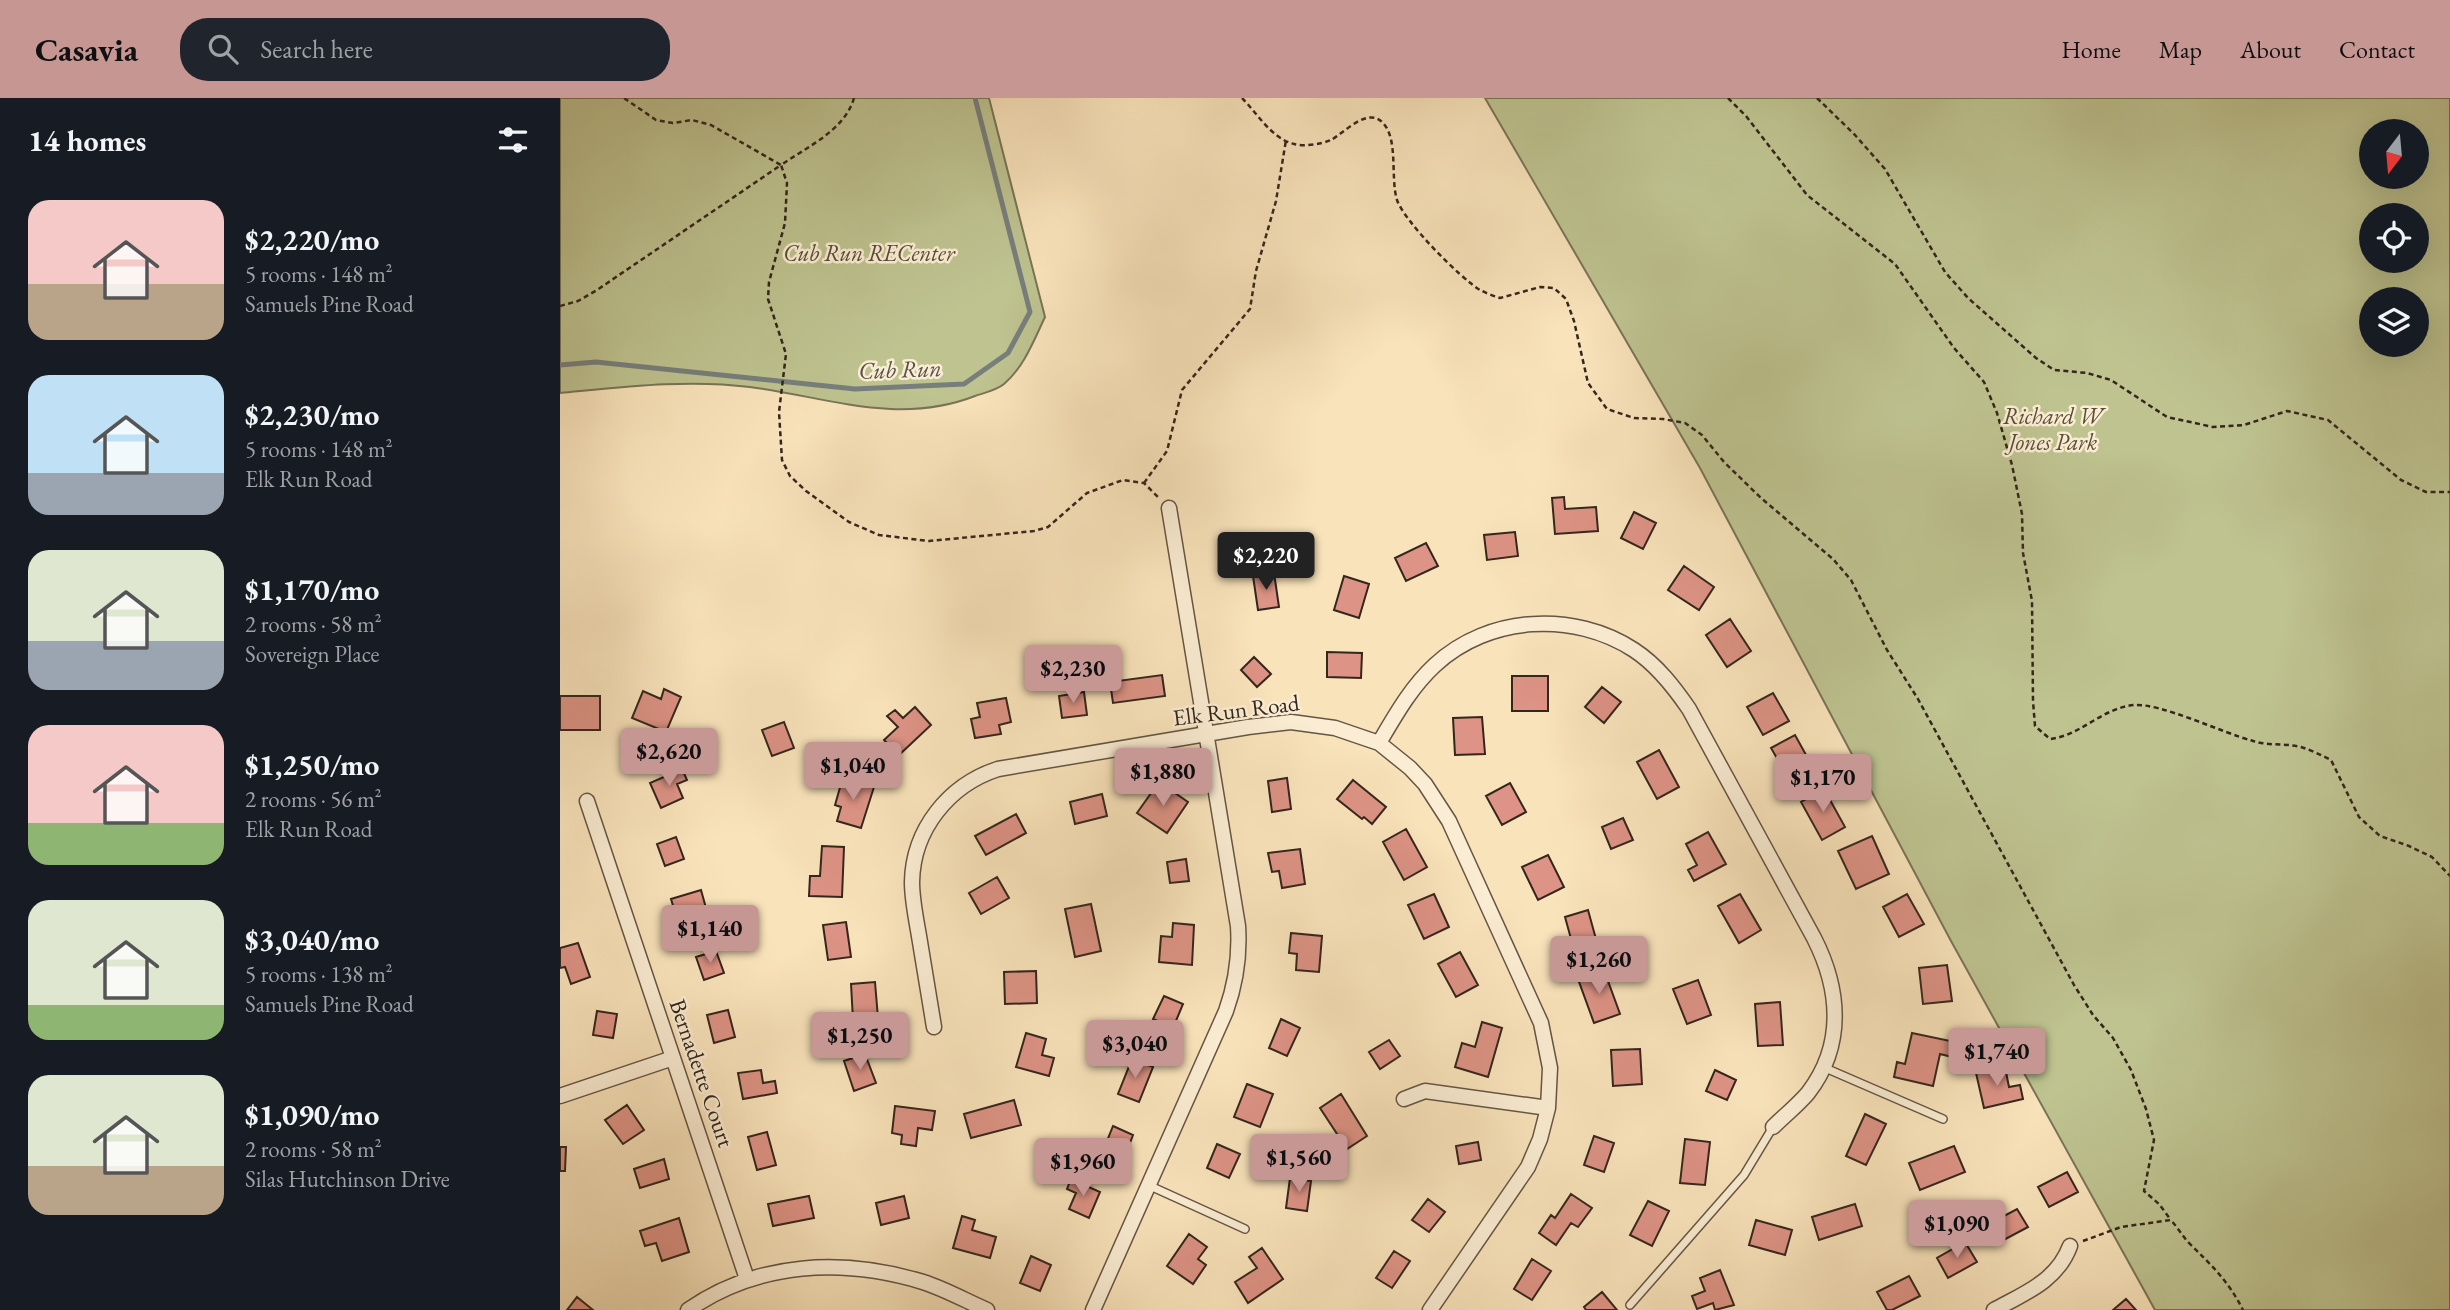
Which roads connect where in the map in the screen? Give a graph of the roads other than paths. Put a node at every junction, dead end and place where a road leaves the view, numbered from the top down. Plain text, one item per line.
1 (1169, 508) road end
2 (1206, 734) junction
3 (1379, 743) junction
4 (587, 802) dead end
5 (934, 1027) dead end
6 (673, 1058) junction
7 (1822, 1067) junction
8 (560, 1096) edge
9 (1404, 1099) dead end
10 (1548, 1108) junction
11 (1943, 1119) dead end
12 (1773, 1127) joint
13 (1148, 1185) junction
14 (1245, 1228) dead end
15 (2070, 1246) road end
16 (747, 1279) junction
17 (1630, 1305) dead end
18 (2016, 1305) edge
19 (688, 1310) edge
20 (987, 1310) edge
21 (1093, 1310) edge
22 (1430, 1310) edge
23 (1994, 1310) edge

1 - 2 street
2 - 3 street, Elk Run Road
2 - 5 street, Elk Run Road
2 - 13 street
3 - 7 street
3 - 10 street, Elk Run Road
4 - 6 street, Bernadette Court
6 - 8 street
6 - 16 street, Bernadette Court
7 - 11 lane
7 - 12 street
9 - 10 street
10 - 22 street, Elk Run Road
12 - 17 lane
13 - 14 lane
13 - 21 street
15 - 18 street
16 - 19 street
16 - 20 street
18 - 23 street

